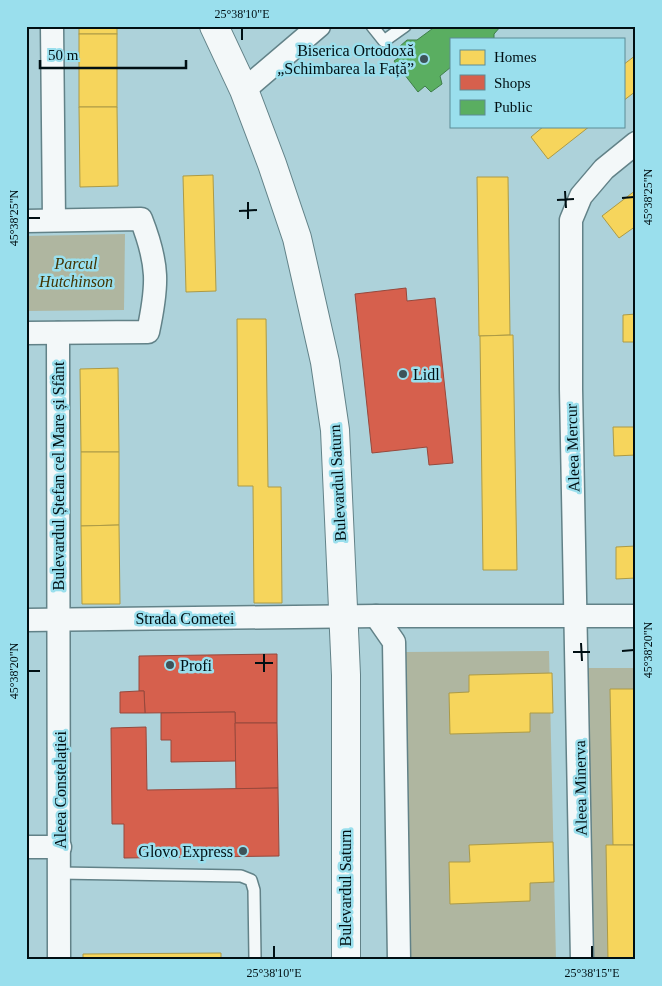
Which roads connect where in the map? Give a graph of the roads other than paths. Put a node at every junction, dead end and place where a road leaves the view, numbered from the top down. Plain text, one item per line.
1 (52, 26) edge
2 (214, 26) edge
3 (320, 26) edge
4 (372, 26) edge
5 (405, 26) edge
6 (244, 90) junction
7 (636, 143) edge
8 (54, 220) junction
9 (26, 221) edge
10 (26, 333) edge
11 (58, 333) junction
12 (376, 616) junction
13 (576, 616) junction
14 (636, 616) edge
15 (345, 617) junction
16 (59, 619) junction
17 (26, 620) edge
18 (26, 847) edge
19 (60, 847) junction
20 (60, 873) junction
21 (255, 958) dead end
22 (59, 960) edge
23 (346, 960) edge
24 (399, 960) edge
25 (582, 960) edge

1 - 8 street
2 - 6 main road, Bulevardul Saturn
3 - 6 street
4 - 5 lane
6 - 15 main road, Bulevardul Saturn
7 - 13 street, Aleea Mercur
8 - 9 street
8 - 11 street
10 - 11 street
11 - 16 street, Bulevardul Ștefan cel Mare și Sfânt
12 - 13 street, Strada Cometei
12 - 15 street, Strada Cometei
12 - 24 street
13 - 14 street
13 - 25 street, Aleea Minerva
15 - 16 street, Strada Cometei
15 - 23 main road, Bulevardul Saturn
16 - 17 street, Strada Cometei
16 - 19 street, Aleea Constelației
18 - 19 street
19 - 20 street, Aleea Constelației
20 - 21 lane
20 - 22 street, Aleea Constelației

